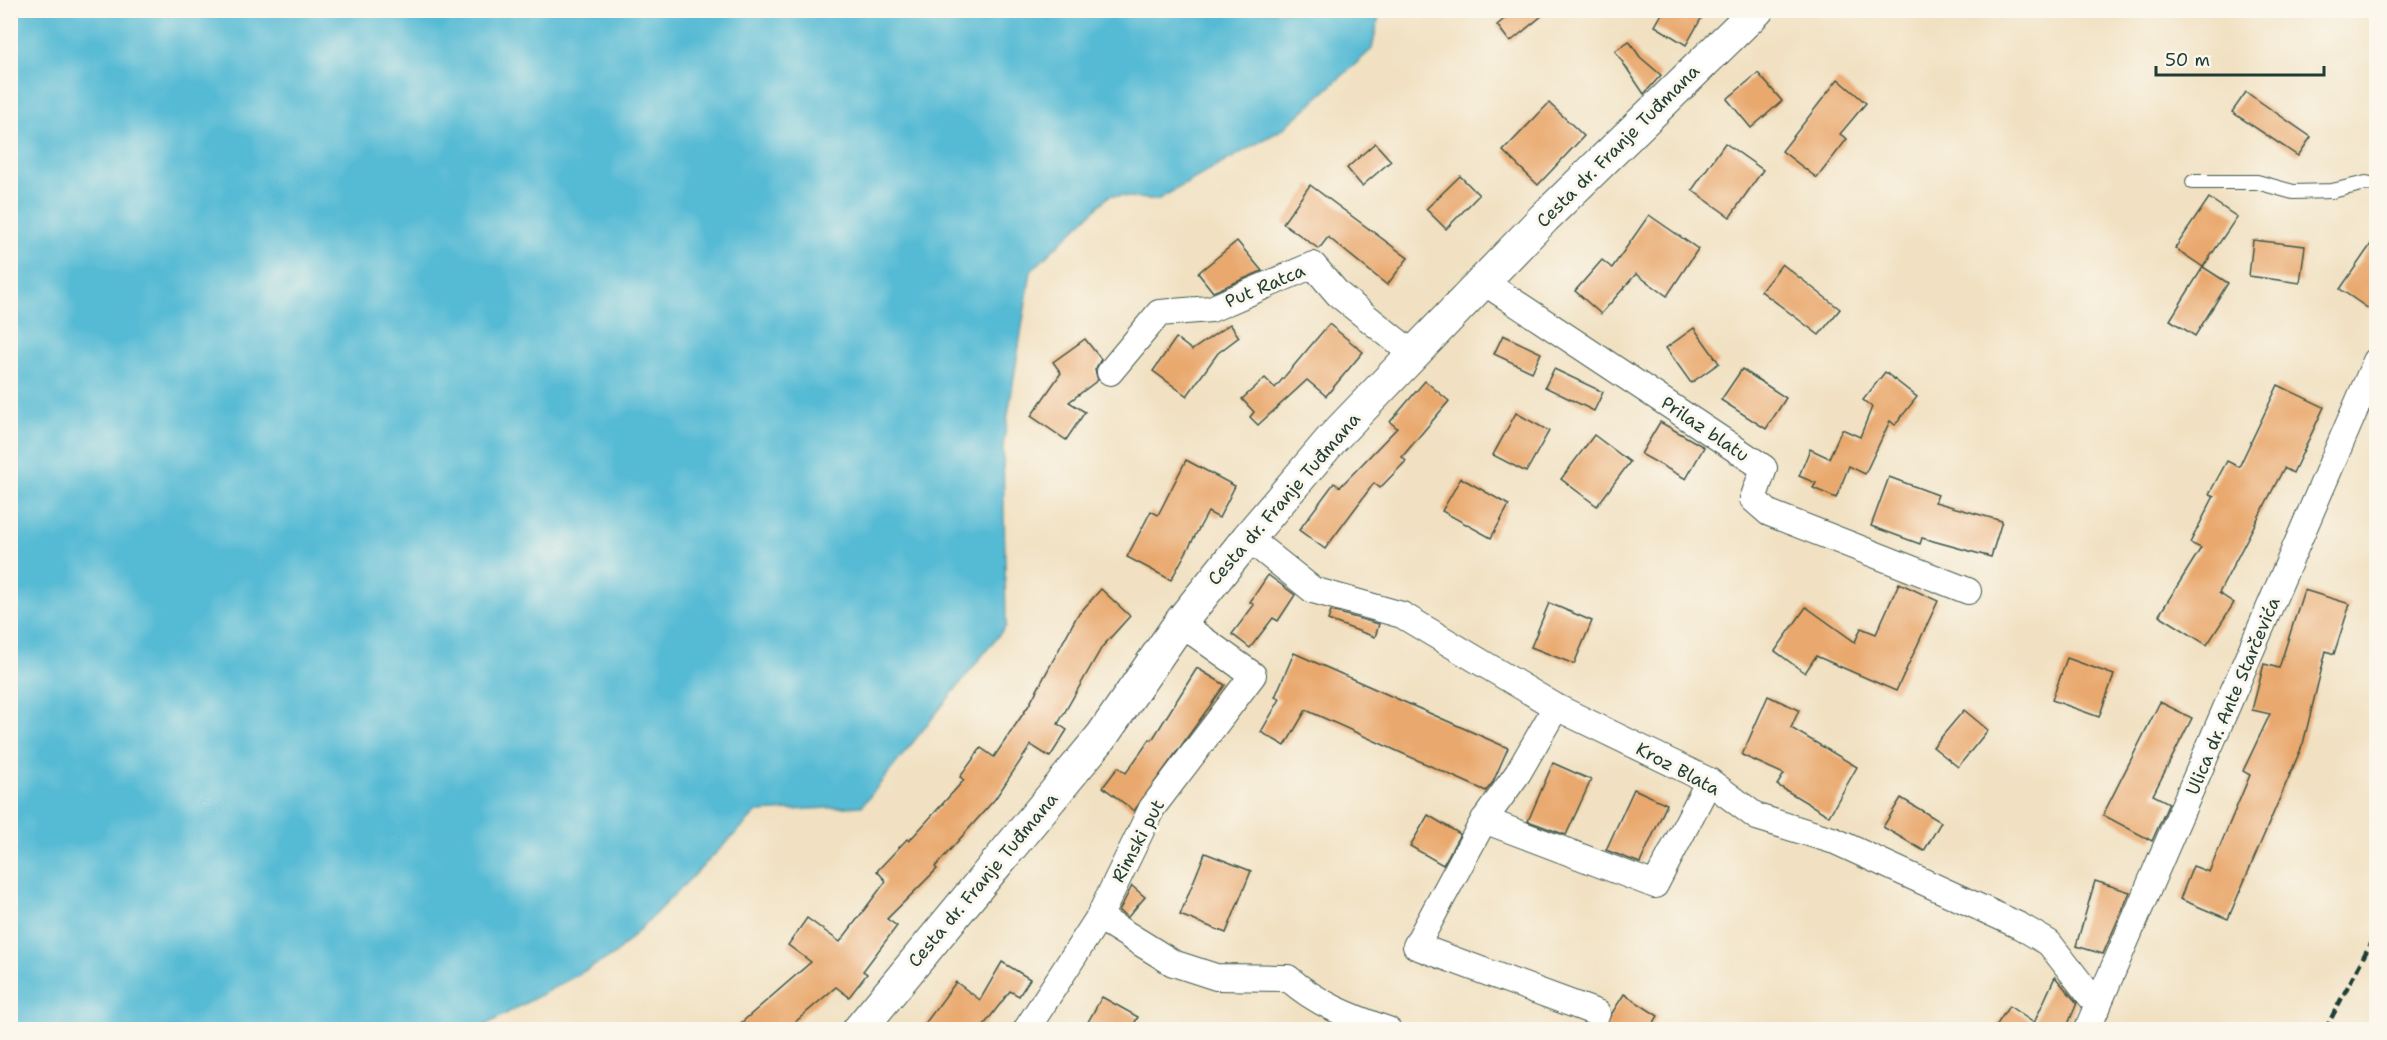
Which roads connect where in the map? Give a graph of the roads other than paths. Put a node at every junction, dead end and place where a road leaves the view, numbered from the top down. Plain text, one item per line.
1 (1757, 10) edge
2 (2193, 182) dead end
3 (2376, 185) edge
4 (1484, 282) junction
5 (1413, 355) junction
6 (2376, 362) edge
7 (1110, 372) dead end
8 (1248, 538) junction
9 (1968, 591) dead end
10 (1180, 623) junction
11 (1556, 707) junction
12 (1709, 782) junction
13 (1484, 820) junction
14 (1099, 917) junction
15 (2098, 1006) junction
16 (1597, 1013) dead end
17 (859, 1029) edge
18 (1026, 1029) edge
19 (1388, 1029) edge
20 (2086, 1029) edge

1 - 4 main road, Cesta dr. Franje Tuđmana
2 - 3 lane
4 - 5 main road, Cesta dr. Franje Tuđmana
4 - 9 street, Prilaz blatu
5 - 7 street, Put Ratca
5 - 8 main road, Cesta dr. Franje Tuđmana
6 - 15 street, Ulica dr. Ante Starčevića
8 - 10 main road, Cesta dr. Franje Tuđmana
8 - 11 street, Kroz Blata
10 - 14 street, Rimski put
10 - 17 main road, Cesta dr. Franje Tuđmana
11 - 12 street, Kroz Blata
11 - 13 street
12 - 13 street
12 - 15 street, Kroz Blata
13 - 16 street
14 - 18 street, Rimski put
14 - 19 street
15 - 20 street, Ulica dr. Ante Starčevića

